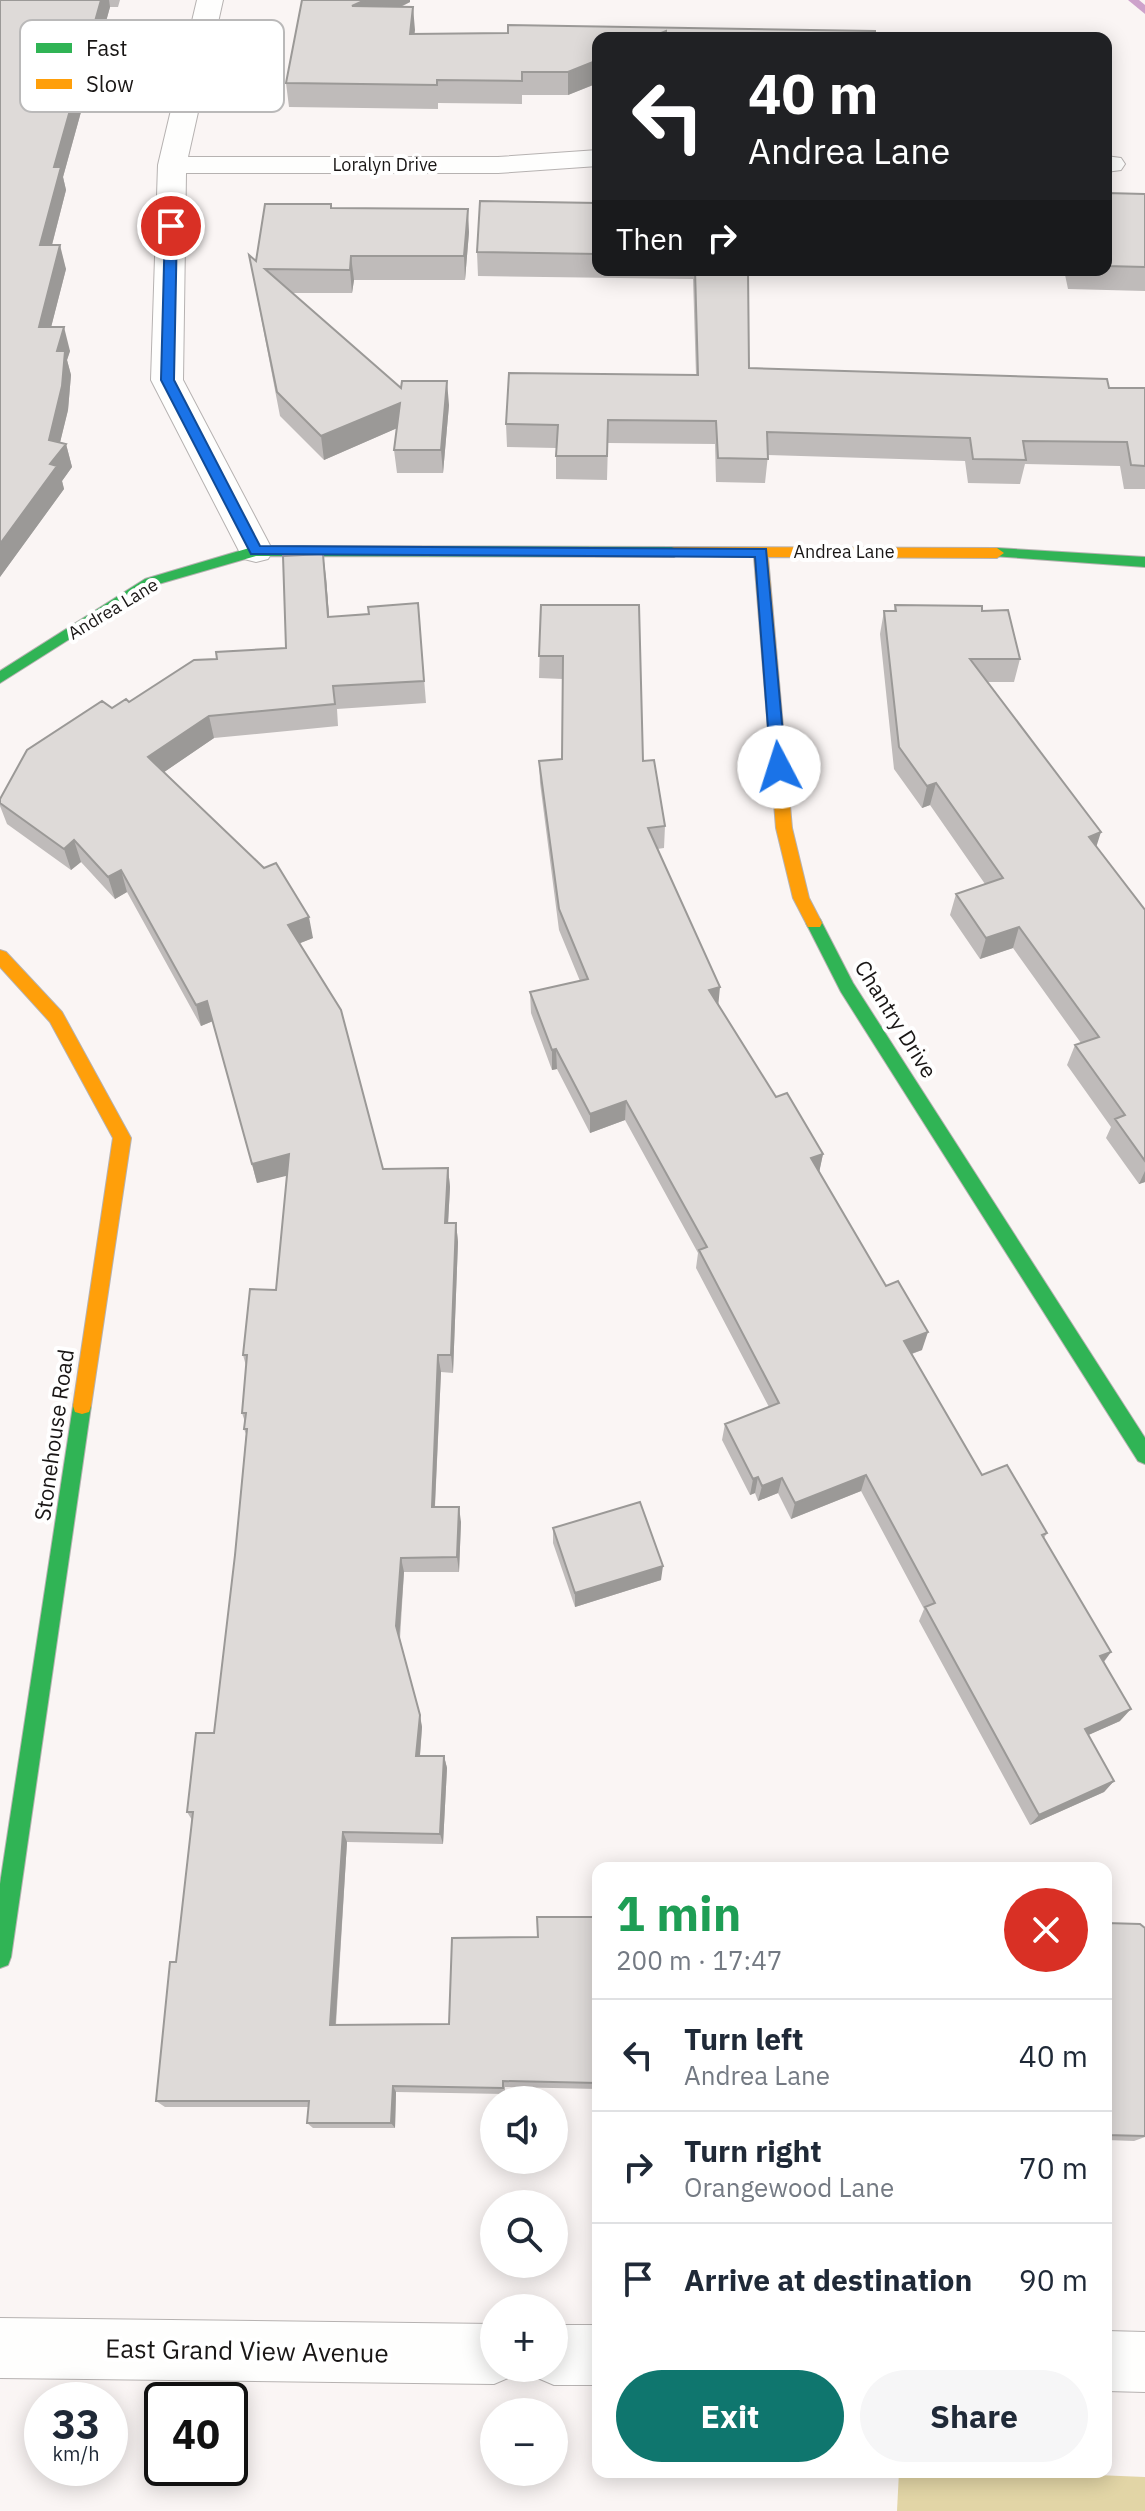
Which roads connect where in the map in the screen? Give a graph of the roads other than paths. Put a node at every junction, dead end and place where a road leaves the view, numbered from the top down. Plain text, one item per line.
1 (210, 0) edge
2 (205, 20) edge
3 (184, 112) edge
4 (592, 158) edge
5 (172, 165) junction
6 (256, 551) junction
7 (761, 552) junction
8 (1145, 562) edge
9 (0, 678) edge
10 (0, 956) edge
11 (1145, 1455) edge
12 (0, 1957) edge
13 (0, 2348) edge
14 (480, 2354) edge
15 (568, 2355) edge
16 (592, 2355) edge
17 (1112, 2361) edge
18 (1145, 2362) edge

1 - 2 street
3 - 5 street
4 - 5 street, Loralyn Drive
5 - 6 street
6 - 7 street, Andrea Lane
6 - 9 street, Andrea Lane
7 - 8 street, Andrea Lane
7 - 11 street, Chantry Drive
10 - 12 street, Stonehouse Road
13 - 14 street, East Grand View Avenue
15 - 16 street
17 - 18 street

